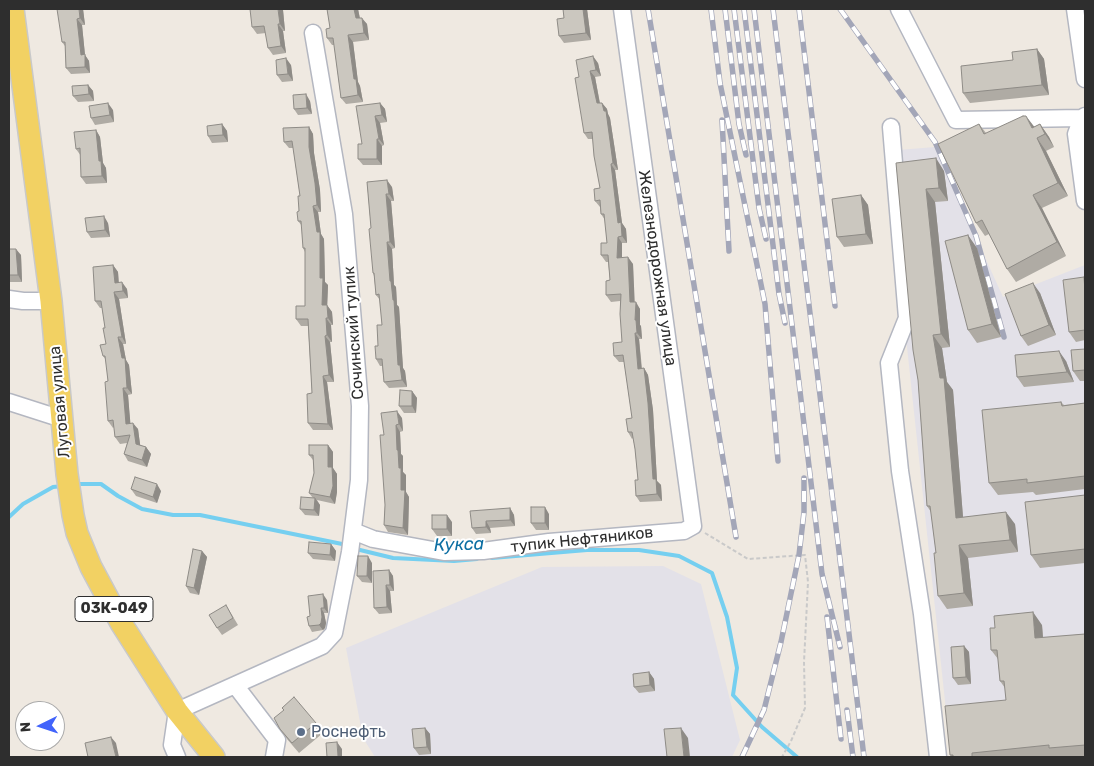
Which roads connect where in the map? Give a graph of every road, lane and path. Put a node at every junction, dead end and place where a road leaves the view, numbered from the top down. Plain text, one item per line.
1 (14, 9) edge
2 (622, 9) edge
3 (899, 9) edge
4 (1075, 9) edge
5 (313, 33) dead end
6 (1085, 79) edge
7 (1084, 117) edge
8 (891, 127) dead end
9 (1085, 201) edge
10 (9, 299) edge
11 (51, 301) junction
12 (9, 402) edge
13 (62, 420) junction
14 (693, 526) junction
15 (352, 541) junction
16 (235, 685) junction
17 (177, 711) junction
18 (783, 756) edge
19 (177, 757) edge
20 (214, 757) edge
21 (274, 757) edge
22 (938, 757) edge

1 - 11 main road, Луговая улица / 03К-049
2 - 14 street, Железнодорожная улица
3 - 7 street
4 - 6 street
5 - 15 street, Сочинский тупик
7 - 9 street
8 - 22 street
10 - 11 street
11 - 13 main road, Луговая улица / 03К-049
12 - 13 street
13 - 17 main road, Луговая улица / 03К-049
14 - 15 street, тупик Нефтяников
14 - 18 path
15 - 16 street, Сочинский тупик
16 - 17 street
16 - 21 street
17 - 19 street
17 - 20 main road, Луговая улица / 03К-049

